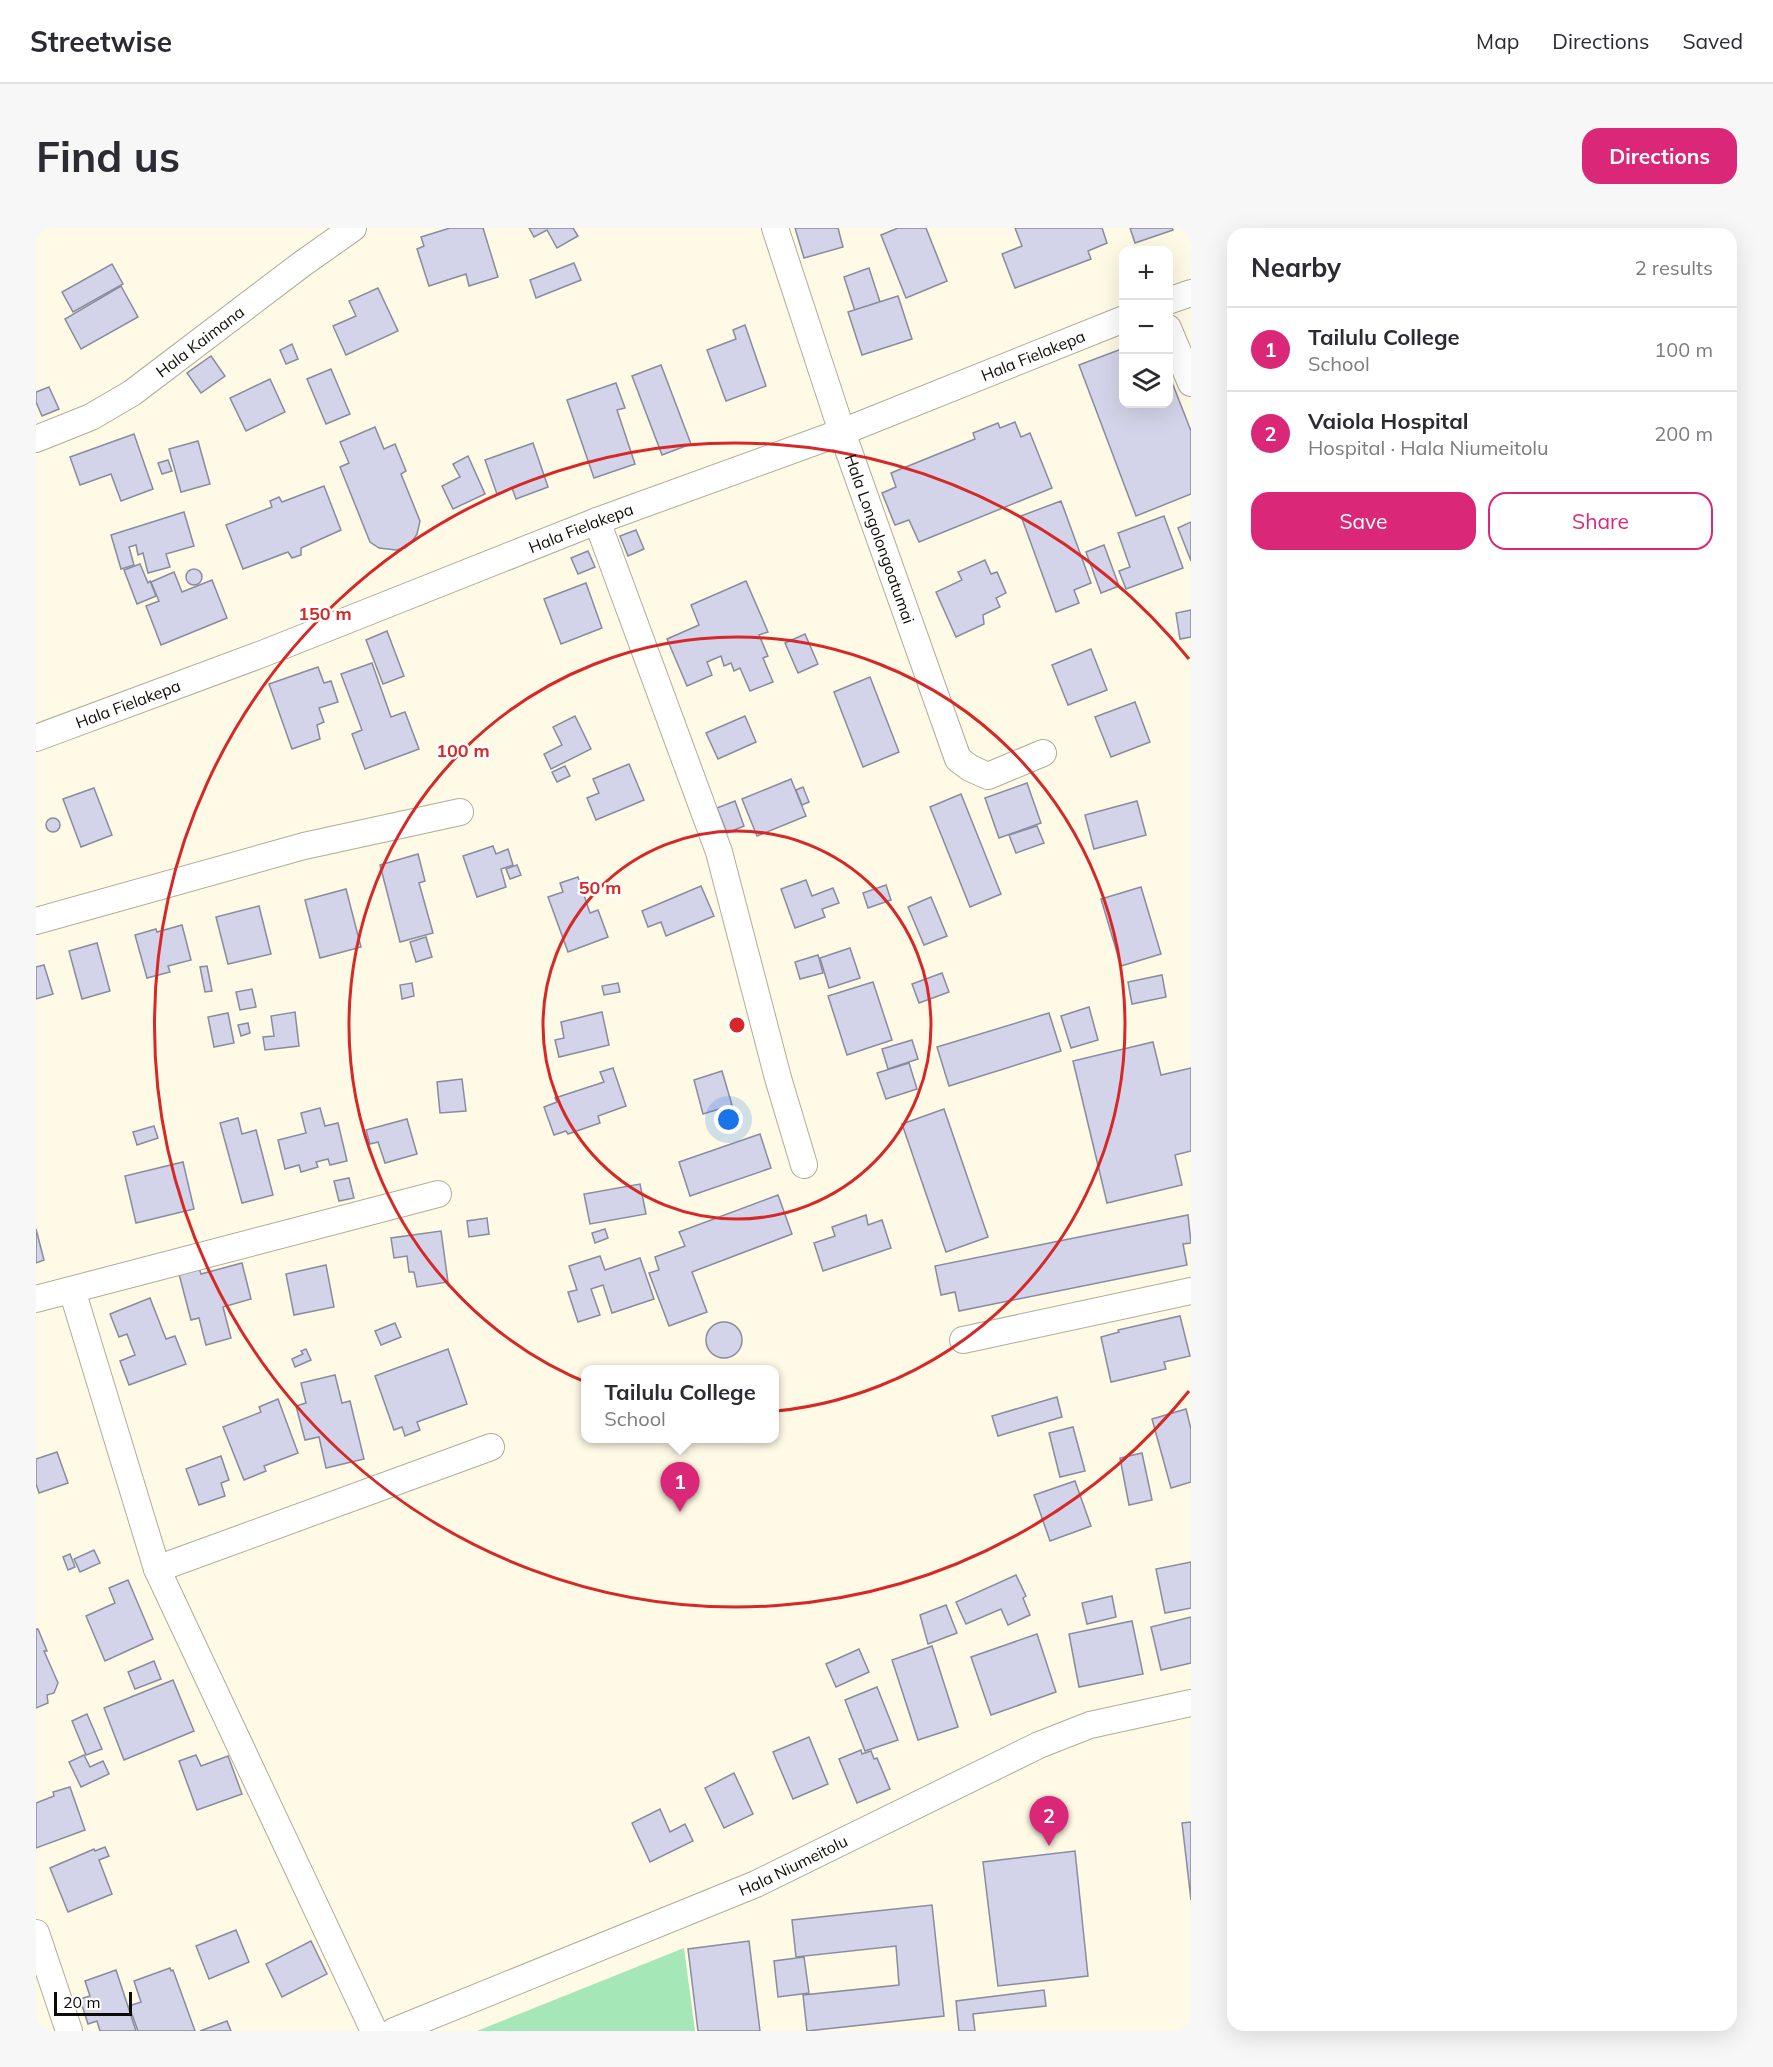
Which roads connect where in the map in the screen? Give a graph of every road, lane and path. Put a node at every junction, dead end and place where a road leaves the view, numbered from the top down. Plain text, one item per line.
1 (353, 228) edge
2 (775, 228) edge
3 (1191, 293) edge
4 (1171, 300) edge
5 (1119, 321) edge
6 (1173, 340) edge
7 (1191, 383) edge
8 (842, 432) junction
9 (36, 439) edge
10 (597, 521) junction
11 (36, 738) edge
12 (1043, 753) dead end
13 (460, 812) dead end
14 (36, 921) edge
15 (804, 1165) dead end
16 (438, 1194) dead end
17 (72, 1290) junction
18 (1191, 1291) edge
19 (36, 1299) edge
20 (963, 1340) dead end
21 (491, 1447) dead end
22 (157, 1569) junction
23 (1191, 1703) edge
24 (36, 1933) edge
25 (69, 2031) edge
26 (374, 2031) edge
27 (394, 2031) edge

1 - 9 street, Hala Kaimana
2 - 8 street, Hala Longolongoatumai
3 - 4 street
5 - 8 street, Hala Fielakepa
6 - 7 street
8 - 10 street, Hala Fielakepa
8 - 12 street, Hala Longolongoatumai
10 - 11 street, Hala Fielakepa
10 - 15 street
13 - 14 street
16 - 17 street
17 - 19 street
17 - 22 street
18 - 20 street
21 - 22 street
22 - 26 street
23 - 27 street, Hala Niumeitolu
24 - 25 street

